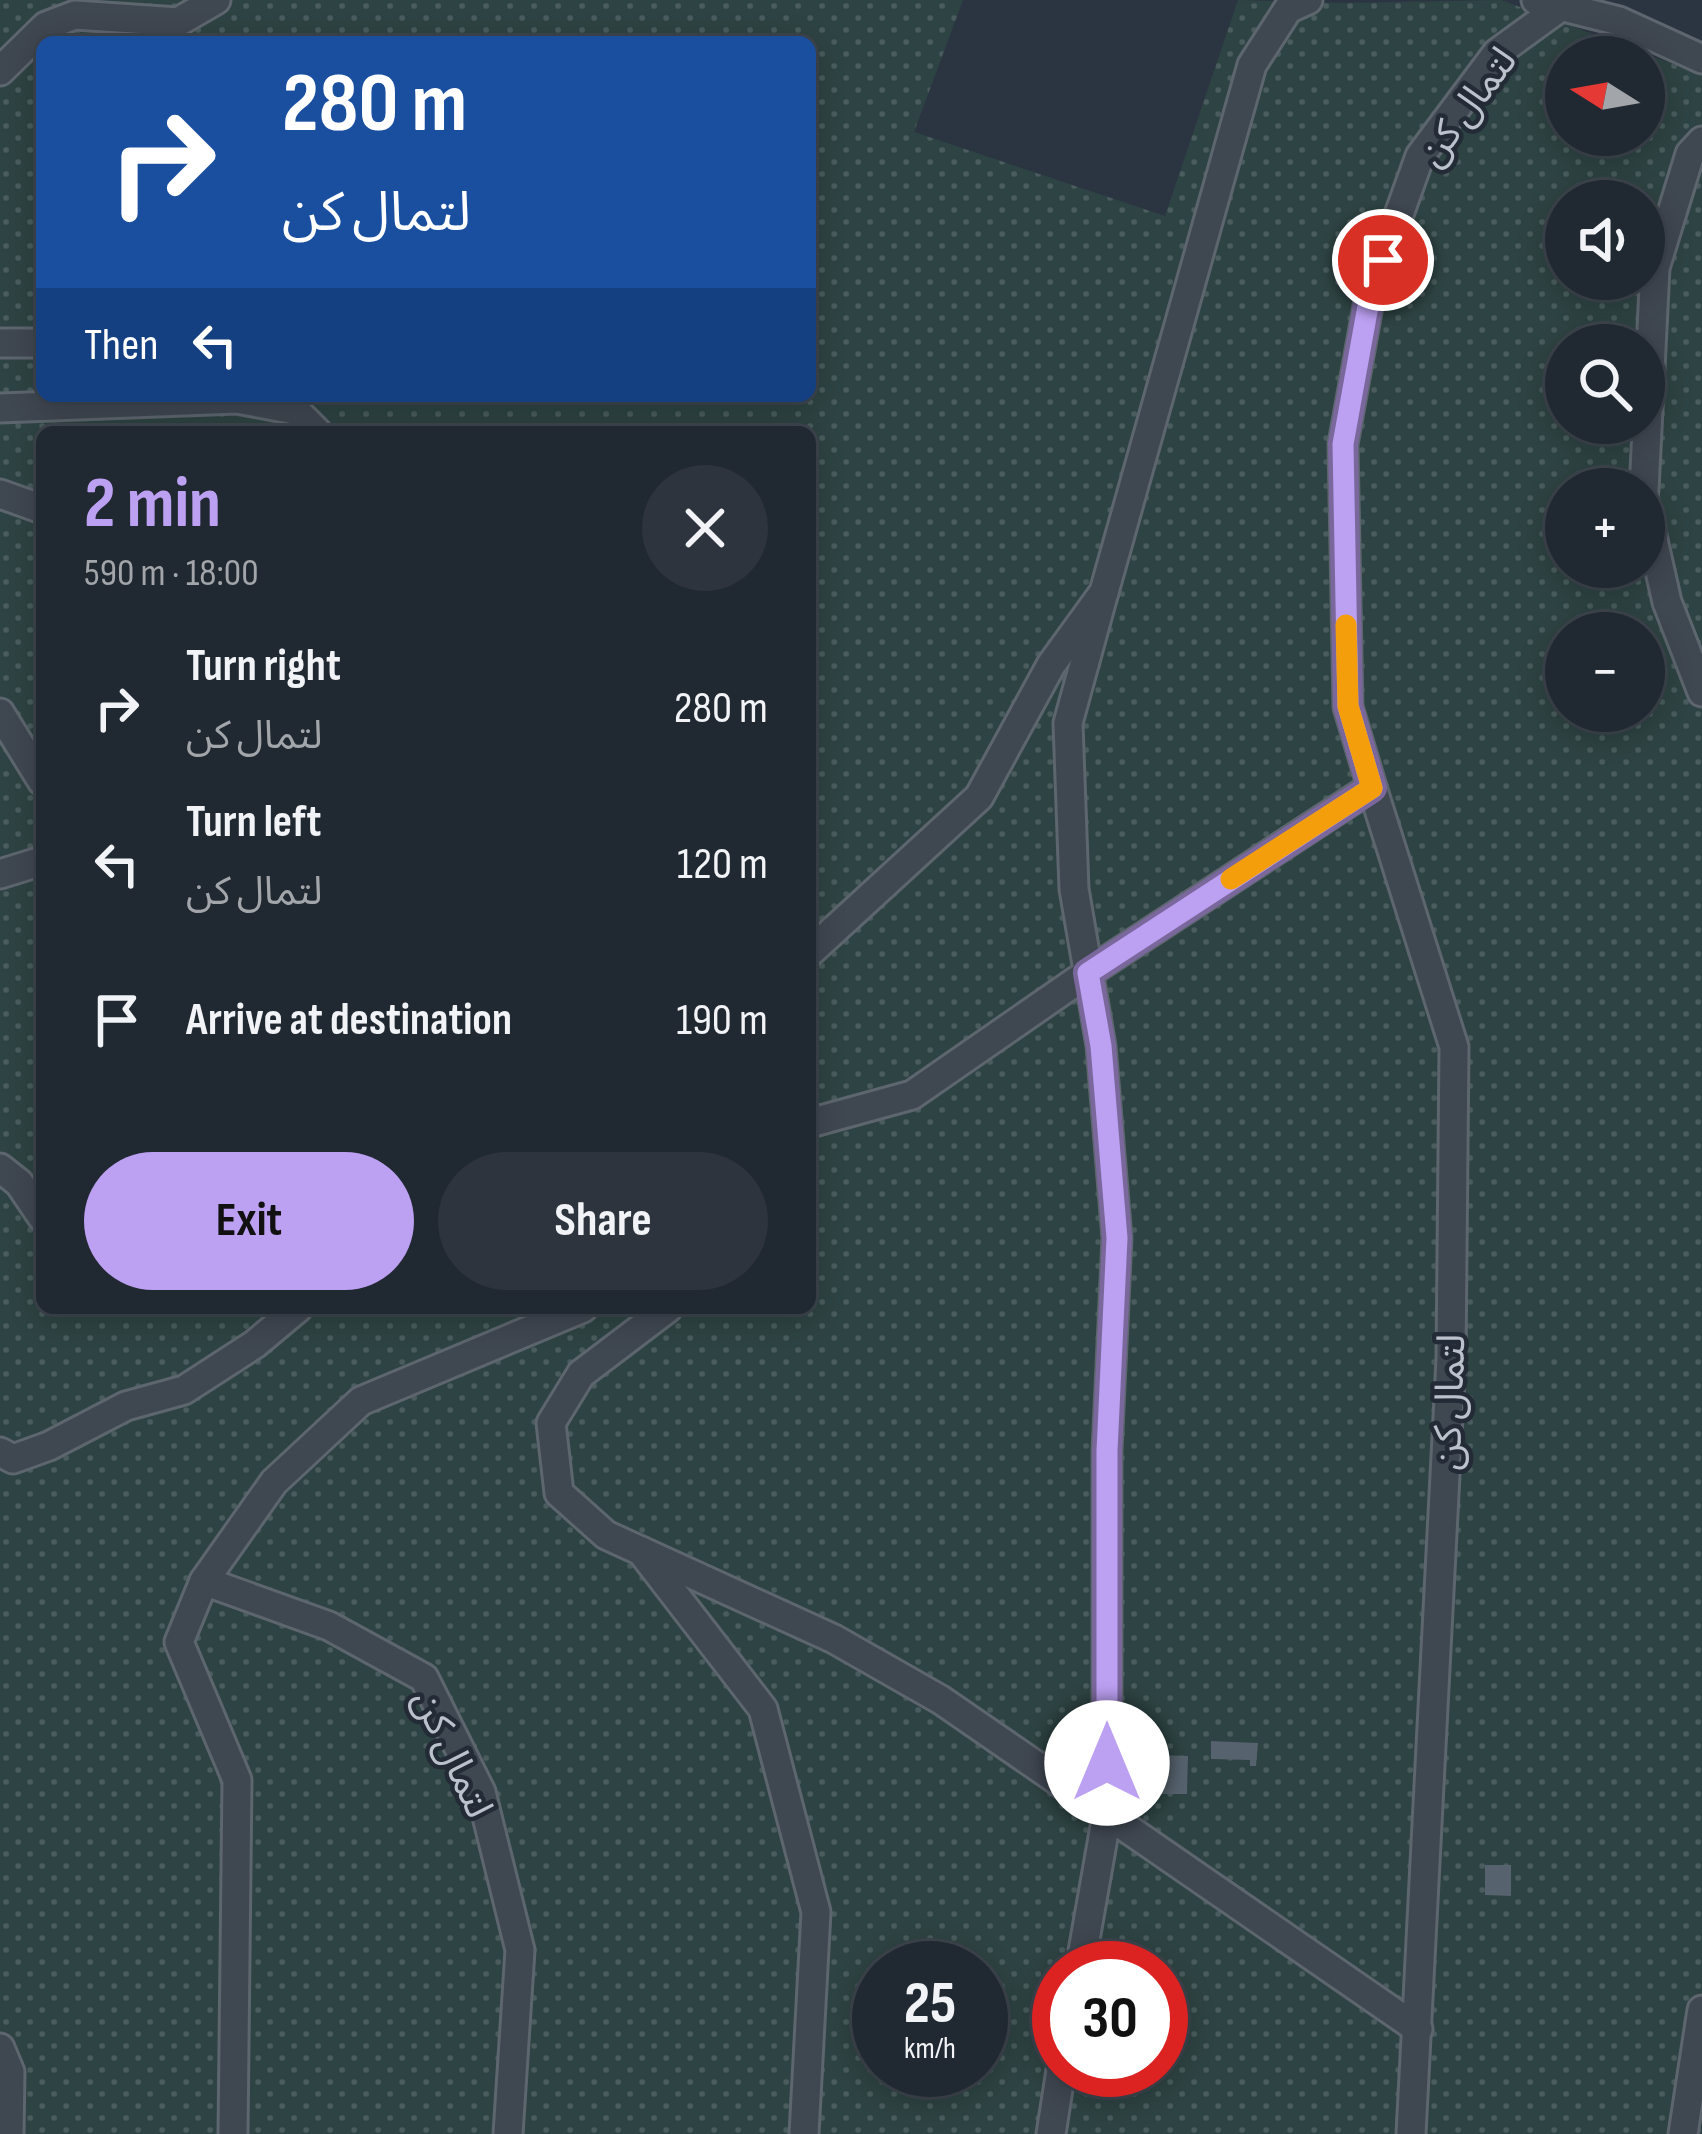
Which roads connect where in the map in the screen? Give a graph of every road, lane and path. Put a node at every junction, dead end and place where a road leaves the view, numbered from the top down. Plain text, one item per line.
1 (216, 0) edge
2 (1308, 0) edge
3 (1548, 4) edge
4 (1702, 59) edge
5 (0, 71) edge
6 (1702, 141) edge
7 (0, 343) edge
8 (36, 343) edge
9 (158, 402) edge
10 (253, 402) edge
11 (0, 408) edge
12 (311, 426) edge
13 (1645, 468) edge
14 (0, 494) edge
15 (36, 507) edge
16 (1664, 588) edge
17 (1104, 592) junction
18 (1702, 692) edge
19 (0, 713) edge
20 (36, 771) edge
21 (1372, 788) junction
22 (36, 863) edge
23 (0, 874) edge
24 (816, 946) edge
25 (1088, 973) junction
26 (816, 1121) edge
27 (0, 1168) edge
28 (36, 1208) edge
29 (291, 1314) edge
30 (569, 1314) edge
31 (660, 1314) edge
32 (0, 1452) edge
33 (638, 1547) junction
34 (204, 1581) junction
35 (1107, 1763) junction
36 (1154, 1766) dead end
37 (1107, 1815) junction
38 (1085, 1941) edge
39 (1702, 2010) edge
40 (1418, 2029) junction
41 (0, 2048) edge
42 (1057, 2097) edge
43 (9, 2134) edge
44 (233, 2134) edge
45 (508, 2134) edge
46 (804, 2134) edge
47 (1051, 2134) edge
48 (1411, 2134) edge
49 (1683, 2134) edge

1 - 5 street
2 - 17 street
3 - 4 street, لتمال کن
3 - 21 street, لتمال کن
6 - 13 street
7 - 8 street
9 - 11 street
10 - 12 street
14 - 15 street
16 - 18 street
17 - 24 street
17 - 25 street
19 - 20 street
21 - 25 street
21 - 40 street, لتمال کن
22 - 23 street
25 - 26 street
25 - 35 street
27 - 28 street
29 - 32 street
30 - 34 street
31 - 33 street
33 - 37 street
33 - 46 street
34 - 44 street
34 - 45 street, لتمال کن
35 - 36 street
35 - 37 street
37 - 38 street
37 - 40 street
39 - 49 street
40 - 48 street, لتمال کن
41 - 43 street
42 - 47 street

